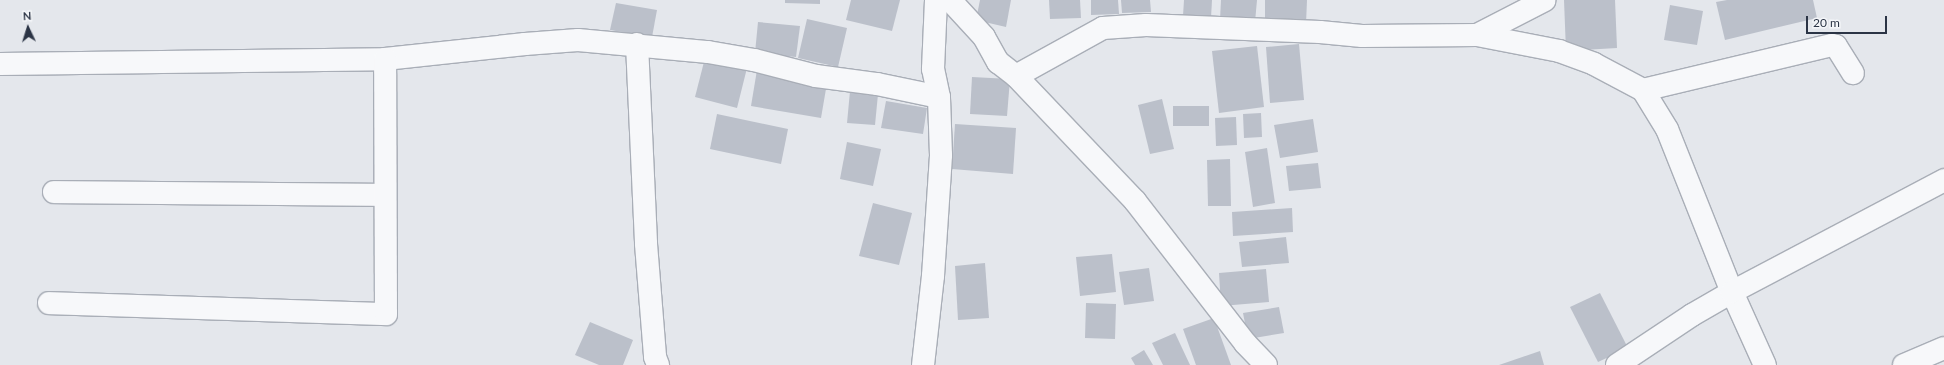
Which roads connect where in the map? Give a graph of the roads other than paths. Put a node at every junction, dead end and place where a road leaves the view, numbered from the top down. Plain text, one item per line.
1 (936, 0) edge
2 (950, 0) edge
3 (1545, 0) edge
4 (1477, 35) junction
5 (636, 44) junction
6 (385, 59) junction
7 (0, 64) edge
8 (1853, 74) dead end
9 (1016, 76) junction
10 (1643, 90) junction
11 (939, 97) junction
12 (1944, 180) edge
13 (54, 192) dead end
14 (385, 195) junction
15 (1732, 292) junction
16 (49, 303) dead end
17 (1944, 348) edge
18 (658, 365) edge
19 (923, 365) edge
20 (1266, 365) edge
21 (1616, 365) edge
22 (1765, 365) edge
23 (1904, 365) edge

1 - 11 street
2 - 9 street
3 - 4 street
4 - 9 street
4 - 10 street
5 - 6 street
5 - 11 street
5 - 18 street
6 - 7 street
6 - 14 street
8 - 10 street
9 - 20 street
10 - 15 street
11 - 19 street
12 - 15 street
13 - 14 street
14 - 16 street
15 - 21 street
15 - 22 street
17 - 23 street

